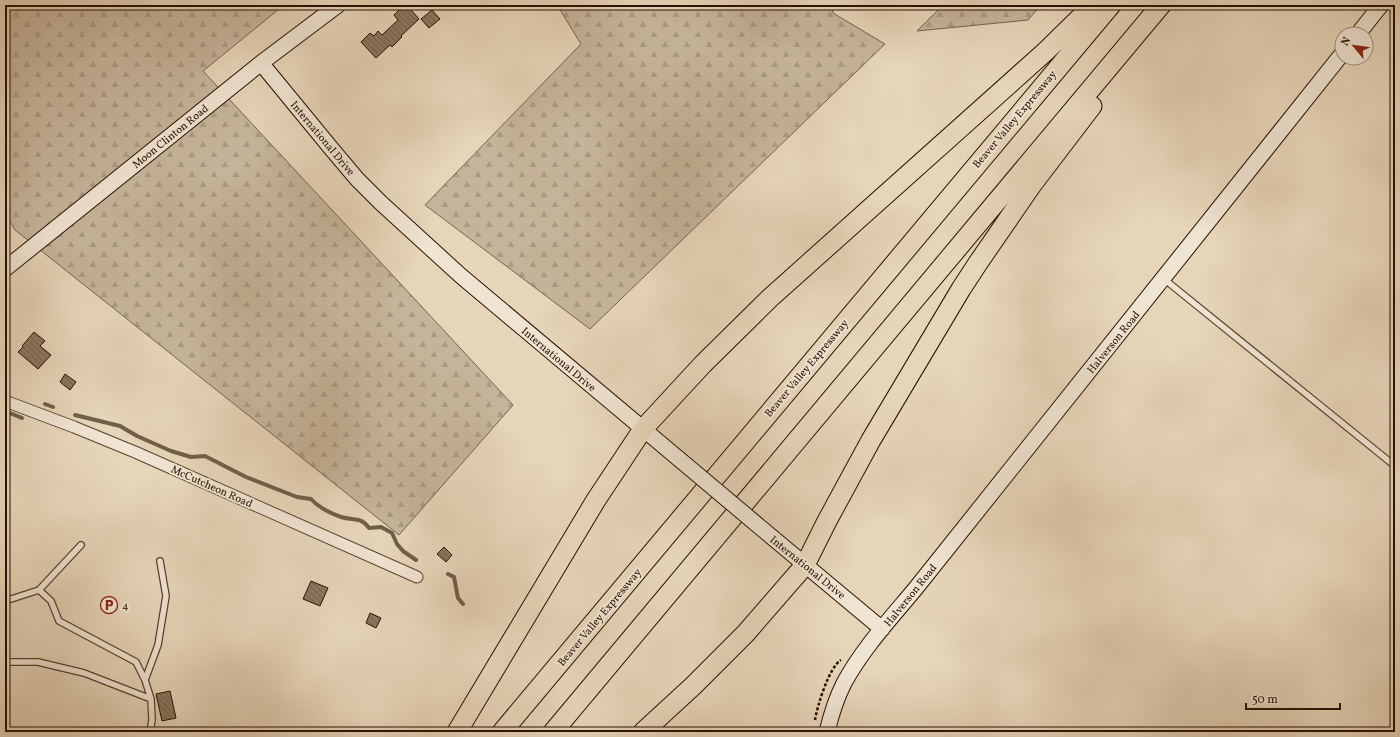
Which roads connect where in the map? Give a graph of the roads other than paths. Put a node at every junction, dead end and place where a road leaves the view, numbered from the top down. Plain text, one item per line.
1 (338, 5) edge
2 (1093, 5) edge
3 (1111, 5) edge
4 (1161, 5) edge
5 (1170, 5) edge
6 (1381, 5) edge
7 (1364, 26) edge
8 (261, 63) junction
9 (1334, 64) edge
10 (5, 269) edge
11 (1163, 278) junction
12 (5, 401) edge
13 (643, 429) junction
14 (1395, 466) edge
15 (81, 545) dead end
16 (160, 561) dead end
17 (805, 565) junction
18 (417, 577) dead end
19 (39, 590) junction
20 (5, 601) edge
21 (882, 629) junction
22 (5, 662) edge
23 (145, 680) junction
24 (151, 699) junction
25 (150, 732) edge
26 (457, 732) edge
27 (502, 732) edge
28 (553, 732) edge
29 (643, 732) edge
30 (827, 732) edge

1 - 8 street, Moon Clinton Road
2 - 13 highway
3 - 27 highway, Beaver Valley Expressway
4 - 28 highway
5 - 17 highway
6 - 7 street
8 - 10 street, Moon Clinton Road
8 - 13 street, International Drive
9 - 11 street, Halverson Road
11 - 14 lane
11 - 21 street, Halverson Road
12 - 18 street, McCutcheon Road
13 - 17 street, International Drive, bridge
13 - 26 highway
15 - 19 lane
16 - 23 lane
17 - 21 street, International Drive
17 - 29 highway
19 - 20 lane
19 - 23 lane
21 - 30 street, Halverson Road
22 - 24 lane
23 - 24 lane
24 - 25 lane

